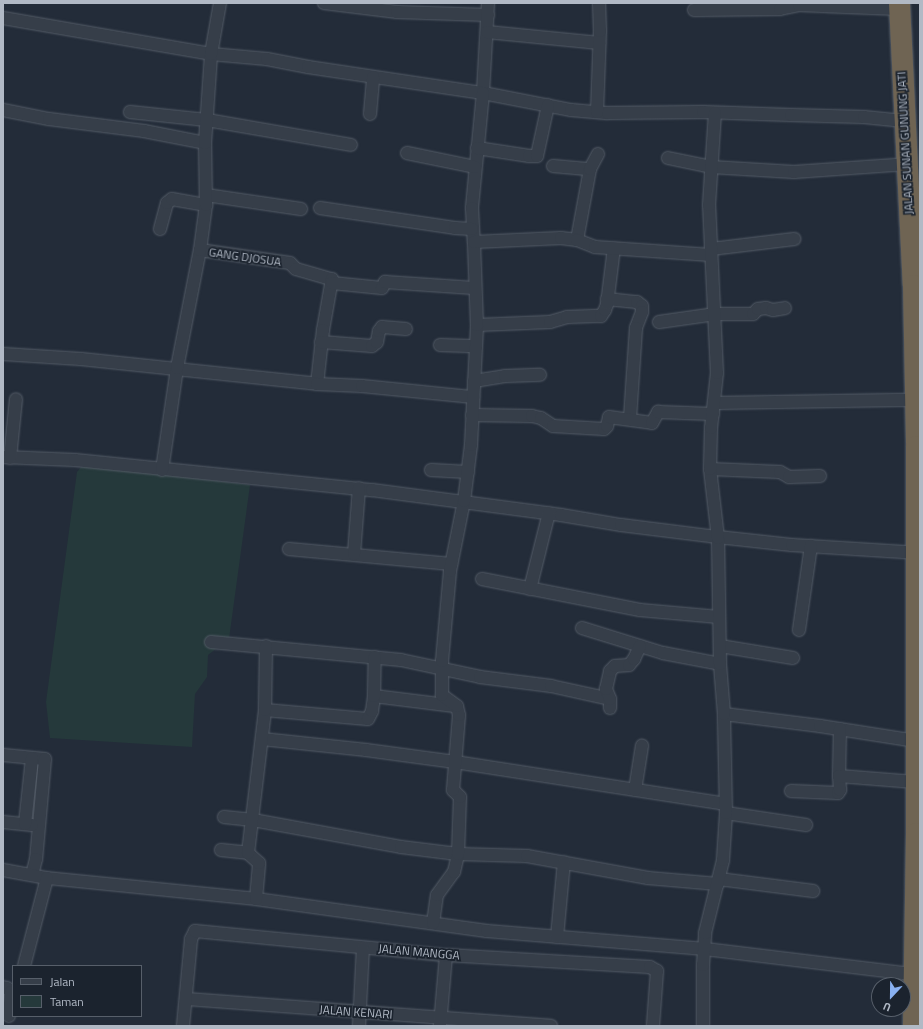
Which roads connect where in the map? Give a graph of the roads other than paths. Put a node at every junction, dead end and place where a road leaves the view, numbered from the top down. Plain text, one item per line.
1 (220, 3) edge
2 (324, 3) edge
3 (488, 3) edge
4 (599, 3) edge
5 (902, 5) edge
6 (694, 10) dead end
7 (488, 15) junction
8 (3, 18) edge
9 (487, 32) junction
10 (599, 43) junction
11 (211, 54) junction
12 (373, 77) junction
13 (483, 93) junction
14 (548, 105) junction
15 (3, 110) edge
16 (130, 112) dead end
17 (597, 112) junction
18 (715, 113) junction
19 (370, 114) dead end
20 (207, 120) junction
21 (904, 121) junction
22 (205, 143) junction
23 (351, 145) dead end
24 (477, 148) junction
25 (408, 153) dead end
26 (598, 154) dead end
27 (668, 158) dead end
28 (907, 164) junction
29 (553, 166) dead end
30 (475, 167) junction
31 (711, 167) junction
32 (590, 169) junction
33 (206, 200) junction
34 (320, 208) dead end
35 (301, 209) dead end
36 (917, 225) edge
37 (160, 229) dead end
38 (472, 229) junction
39 (794, 239) dead end
40 (577, 240) junction
41 (474, 242) junction
42 (614, 248) junction
43 (200, 250) junction
44 (711, 252) junction
45 (332, 283) junction
46 (916, 285) edge
47 (474, 288) junction
48 (607, 299) junction
49 (785, 308) dead end
50 (715, 314) junction
51 (917, 316) edge
52 (659, 322) dead end
53 (478, 325) junction
54 (406, 329) dead end
55 (322, 342) junction
56 (440, 344) dead end
57 (476, 346) junction
58 (3, 354) edge
59 (177, 368) junction
60 (540, 375) dead end
61 (474, 381) junction
62 (317, 384) junction
63 (473, 397) junction
64 (16, 399) dead end
65 (914, 400) junction
66 (714, 409) junction
67 (472, 415) junction
68 (630, 419) junction
69 (7, 457) edge
70 (710, 469) junction
71 (162, 470) junction
72 (431, 470) dead end
73 (468, 472) junction
74 (820, 476) dead end
75 (359, 488) junction
76 (918, 498) edge
77 (464, 501) junction
78 (549, 513) junction
79 (718, 537) junction
80 (918, 544) edge
81 (811, 546) junction
82 (289, 549) dead end
83 (354, 554) junction
84 (451, 564) junction
85 (482, 579) dead end
86 (530, 589) junction
87 (719, 616) junction
88 (582, 628) dead end
89 (799, 630) dead end
90 (211, 642) dead end
91 (266, 646) junction
92 (640, 646) junction
93 (720, 646) junction
94 (375, 657) junction
95 (793, 658) dead end
96 (720, 664) junction
97 (918, 664) edge
98 (442, 668) junction
99 (374, 696) junction
100 (456, 706) junction
101 (265, 710) junction
102 (724, 714) junction
103 (840, 729) junction
104 (262, 739) junction
105 (918, 740) edge
106 (642, 746) dead end
107 (3, 756) edge
108 (32, 758) junction
109 (455, 762) junction
110 (840, 776) junction
111 (915, 782) junction
112 (635, 790) junction
113 (791, 791) dead end
114 (918, 807) edge
115 (726, 809) junction
116 (224, 817) dead end
117 (252, 820) junction
118 (3, 822) edge
119 (25, 824) junction
120 (806, 824) dead end
121 (39, 826) junction
122 (221, 850) dead end
123 (248, 853) junction
124 (458, 854) junction
125 (564, 862) junction
126 (3, 870) edge
127 (32, 875) junction
128 (47, 878) junction
129 (718, 882) junction
130 (814, 891) dead end
131 (256, 899) junction
132 (433, 923) junction
133 (558, 937) junction
134 (363, 948) junction
135 (705, 949) junction
136 (446, 955) junction
137 (24, 965) edge
138 (917, 975) edge
139 (3, 986) edge
140 (186, 999) junction
141 (360, 1013) junction
142 (9, 1016) dead end
143 (441, 1022) edge
144 (183, 1026) edge
145 (359, 1026) edge
146 (551, 1026) edge
147 (653, 1026) edge
148 (703, 1026) edge
149 (913, 1026) edge

1 - 11 street
2 - 7 street
3 - 7 street
4 - 10 street
5 - 6 street
5 - 21 highway, JALAN SUNAN GUNUNG JATI
5 - 36 highway
7 - 9 street
8 - 11 street
9 - 10 street
9 - 13 street
10 - 17 street
11 - 12 street
11 - 20 street
12 - 13 street
12 - 19 street
13 - 14 street
13 - 24 street
14 - 17 street
14 - 24 street
15 - 22 street
16 - 20 street
17 - 18 street
18 - 21 street
18 - 31 street
20 - 22 street
20 - 23 street
21 - 28 highway, JALAN SUNAN GUNUNG JATI
22 - 33 street
24 - 30 street
25 - 30 street
26 - 32 street
27 - 31 street
28 - 31 street
28 - 36 highway, JALAN SUNAN GUNUNG JATI
29 - 32 street
30 - 38 street
31 - 44 street
32 - 40 street
33 - 35 street
33 - 37 street
33 - 43 street
34 - 38 street
36 - 46 highway, JALAN SUNAN GUNUNG JATI
38 - 41 street
39 - 44 street
40 - 41 street
40 - 42 street
41 - 47 street
42 - 44 street
42 - 48 street
43 - 45 street, GANG DJOSUA
43 - 59 street
44 - 50 street
45 - 47 street
45 - 55 street
46 - 51 highway, JALAN SUNAN GUNUNG JATI
47 - 53 street
48 - 53 street
48 - 68 street
49 - 50 street
50 - 52 street
50 - 66 street
51 - 65 highway, JALAN SUNAN GUNUNG JATI
53 - 57 street
54 - 55 street
55 - 62 street
56 - 57 street
57 - 61 street
58 - 59 street
59 - 62 street
59 - 71 street
60 - 61 street
61 - 63 street
62 - 63 street
63 - 67 street
64 - 69 street
65 - 66 street
65 - 76 highway, JALAN SUNAN GUNUNG JATI
66 - 68 street
66 - 70 street
67 - 68 street
67 - 73 street
69 - 71 street
70 - 74 street
70 - 79 street
71 - 75 street
72 - 73 street
73 - 77 street
75 - 77 street
75 - 83 street
76 - 80 highway, JALAN SUNAN GUNUNG JATI
77 - 78 street
77 - 84 street
78 - 79 street
78 - 86 street
79 - 81 street
79 - 87 street
80 - 81 street
80 - 97 highway, JALAN SUNAN GUNUNG JATI
81 - 89 street
82 - 83 street
83 - 84 street
84 - 98 street
85 - 86 street
86 - 87 street
87 - 93 street
88 - 92 street
90 - 91 street
91 - 94 street
91 - 101 street
92 - 96 street
92 - 98 street
93 - 95 street
93 - 96 street
94 - 98 street
94 - 99 street
96 - 102 street
97 - 105 highway, JALAN SUNAN GUNUNG JATI
98 - 100 street
99 - 100 street
99 - 101 street
100 - 109 street
101 - 104 street
102 - 103 street
102 - 115 street
103 - 105 street
103 - 110 street
104 - 109 street
104 - 117 street
105 - 111 highway, JALAN SUNAN GUNUNG JATI
106 - 112 street
107 - 108 street
108 - 119 street
108 - 121 street
109 - 112 street
109 - 124 street
110 - 111 street
110 - 113 street
111 - 114 highway, JALAN SUNAN GUNUNG JATI
112 - 115 street
114 - 138 highway, JALAN SUNAN GUNUNG JATI
115 - 120 street
115 - 129 street
116 - 117 street
117 - 123 street
117 - 124 street
118 - 119 street
119 - 121 street
121 - 127 street
122 - 123 street
123 - 131 street
124 - 125 street
124 - 132 street
125 - 129 street
125 - 133 street
126 - 127 street
127 - 128 street
128 - 131 street
128 - 137 street
129 - 130 street
129 - 135 street
131 - 132 street
132 - 133 street
133 - 135 street
134 - 136 street, JALAN MANGGA
134 - 140 street, JALAN MANGGA
134 - 141 street
135 - 138 street
135 - 148 street
136 - 143 street
136 - 147 street, JALAN MANGGA
138 - 149 highway, JALAN SUNAN GUNUNG JATI
139 - 142 street
140 - 141 street, JALAN KENARI
140 - 144 street
141 - 143 street, JALAN KENARI
141 - 145 street
143 - 146 street, JALAN KENARI

